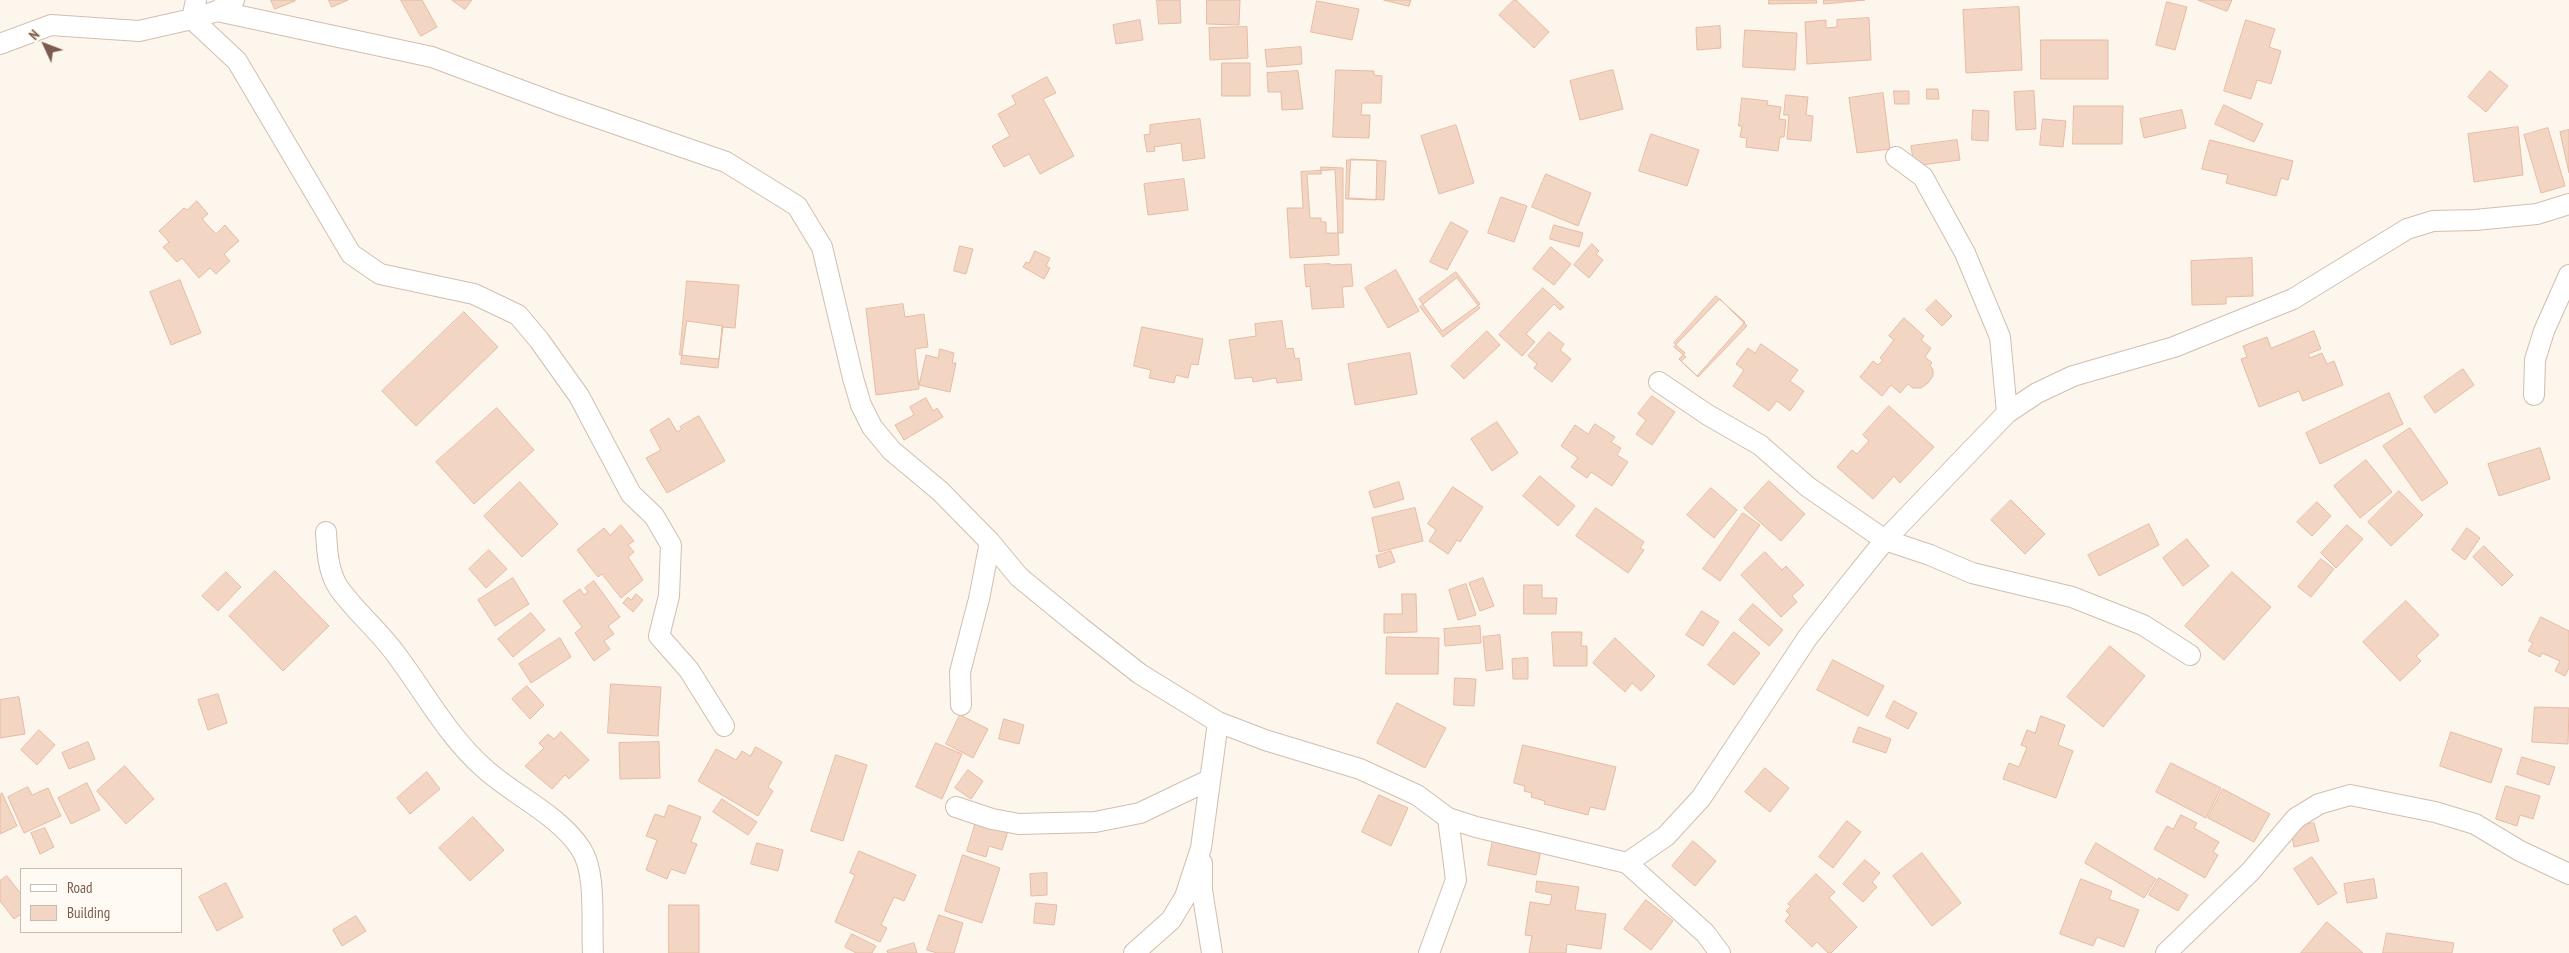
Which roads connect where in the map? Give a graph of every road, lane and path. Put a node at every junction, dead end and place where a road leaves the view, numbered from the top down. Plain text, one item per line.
1 (234, 0) edge
2 (194, 10) edge
3 (216, 11) junction
4 (0, 44) edge
5 (1896, 157) dead end
6 (2569, 204) edge
7 (2569, 275) edge
8 (1659, 382) dead end
9 (2534, 395) dead end
10 (2007, 413) junction
11 (326, 532) dead end
12 (1885, 540) junction
13 (990, 542) junction
14 (2190, 656) dead end
15 (961, 705) dead end
16 (1218, 722) junction
17 (724, 726) dead end
18 (1209, 780) junction
19 (956, 807) dead end
20 (1448, 818) junction
21 (1202, 848) junction
22 (1627, 863) junction
23 (2569, 874) edge
24 (593, 953) edge
25 (1134, 953) edge
26 (1212, 953) edge
27 (1429, 953) edge
28 (1720, 953) edge
29 (2166, 953) edge

1 - 3 street
2 - 3 street
2 - 4 street
2 - 17 street
3 - 13 street
5 - 10 street
6 - 10 street
7 - 9 street
8 - 12 street
10 - 12 street
11 - 24 street
12 - 14 street
12 - 22 street
13 - 15 street
13 - 16 street
16 - 18 street
16 - 20 street
18 - 19 street
18 - 21 street
20 - 22 street
20 - 27 street
21 - 25 street
21 - 26 street
22 - 28 street
23 - 29 street

